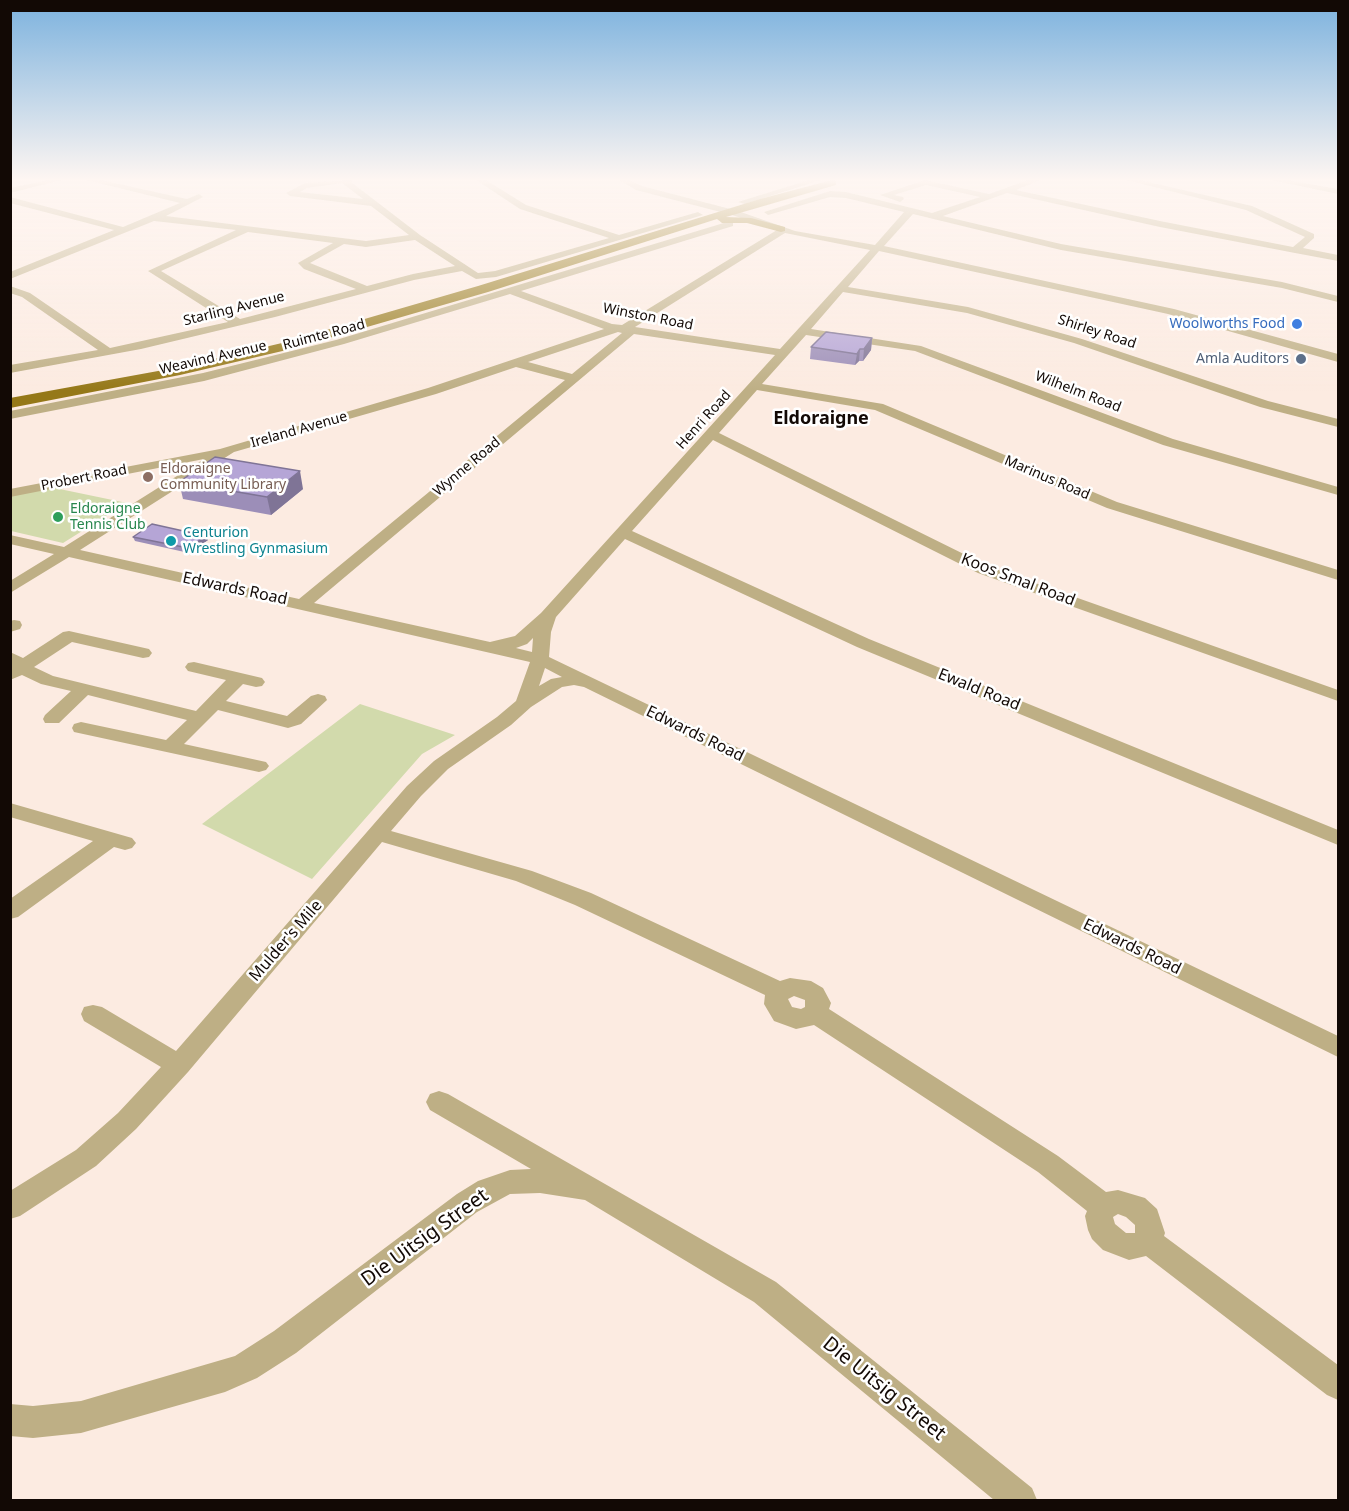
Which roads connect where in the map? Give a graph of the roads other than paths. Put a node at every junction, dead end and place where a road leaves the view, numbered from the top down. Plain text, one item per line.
1 (73, 251) edge
2 (197, 251) edge
3 (326, 251) edge
4 (437, 251) edge
5 (583, 251) edge
6 (593, 251) edge
7 (630, 251) edge
8 (749, 251) edge
9 (876, 251) edge
10 (890, 251) edge
11 (1081, 251) edge
12 (1298, 251) edge
13 (1338, 258) edge
14 (463, 268) junction
15 (10, 276) edge
16 (10, 289) edge
17 (365, 289) junction
18 (841, 290) junction
19 (512, 291) junction
20 (1338, 299) edge
21 (1319, 306) dead end
22 (1338, 311) edge
23 (238, 323) junction
24 (623, 330) junction
25 (804, 331) junction
26 (108, 352) junction
27 (784, 353) junction
28 (1338, 360) edge
29 (516, 363) junction
30 (10, 369) edge
31 (573, 378) junction
32 (755, 386) junction
33 (10, 403) edge
34 (10, 415) edge
35 (1338, 423) edge
36 (711, 434) junction
37 (229, 449) junction
38 (1338, 491) edge
39 (10, 493) edge
40 (624, 533) junction
41 (10, 539) edge
42 (67, 552) junction
43 (1338, 575) edge
44 (10, 588) edge
45 (303, 604) junction
46 (548, 616) junction
47 (490, 646) junction
48 (143, 653) dead end
49 (540, 659) junction
50 (14, 667) edge
51 (194, 667) dead end
52 (595, 685) junction
53 (83, 690) junction
54 (1338, 696) edge
55 (318, 700) dead end
56 (212, 703) junction
57 (524, 703) junction
58 (199, 717) junction
59 (52, 719) dead end
60 (81, 728) dead end
61 (170, 747) junction
62 (259, 766) dead end
63 (10, 810) edge
64 (378, 834) junction
65 (1338, 838) edge
66 (10, 911) edge
67 (93, 1014) dead end
68 (1338, 1047) edge
69 (179, 1065) junction
70 (439, 1102) dead end
71 (590, 1189) junction
72 (10, 1207) edge
73 (1338, 1384) edge
74 (10, 1420) edge
75 (1020, 1500) edge

1 - 15 street
2 - 23 street
3 - 17 street
4 - 14 street
5 - 14 street
6 - 33 main road, Ruimte Road
7 - 19 street, Weavind Avenue
8 - 24 street, Ireland Avenue
9 - 18 street, Henri Road
10 - 28 street
11 - 20 street
12 - 13 street
14 - 17 street, Starling Avenue
16 - 26 street
17 - 23 street, Starling Avenue
18 - 25 street, Henri Road
18 - 35 street, Shirley Road
19 - 24 street, Winston Road
19 - 34 street, Weavind Avenue
21 - 22 street
23 - 26 street, Starling Avenue
24 - 27 street, Winston Road
24 - 29 street, Ireland Avenue
24 - 31 street, Wynne Road
25 - 27 street, Henri Road
25 - 38 street, Wilhelm Road
26 - 30 street, Starling Avenue
27 - 32 street, Henri Road
29 - 31 street
29 - 37 street, Ireland Avenue
31 - 45 street, Wynne Road
32 - 36 street, Henri Road
32 - 43 street, Marinus Road
36 - 40 street, Henri Road
36 - 54 street, Koos Smal Road
37 - 39 street, Probert Road
37 - 42 street, Ireland Avenue
40 - 46 street, Henri Road
40 - 65 street, Ewald Road
41 - 42 street, Edwards Road
42 - 44 street, Ireland Avenue
42 - 45 street, Edwards Road
45 - 47 street, Edwards Road
46 - 47 street
46 - 49 street, Henri Road
47 - 49 street, Edwards Road
48 - 50 street
49 - 52 street, Edwards Road
49 - 57 street, Mulder's Mile
50 - 53 street
51 - 56 street
52 - 57 street
52 - 68 street, Edwards Road
53 - 58 street
53 - 59 street
55 - 56 street
56 - 58 street
57 - 64 street, Mulder's Mile
58 - 61 street
60 - 61 street
61 - 62 street
63 - 66 street
64 - 69 street, Mulder's Mile
64 - 73 street
67 - 69 street
69 - 72 street, Mulder's Mile
70 - 71 street
71 - 74 street, Die Uitsig Street
71 - 75 street, Die Uitsig Street

